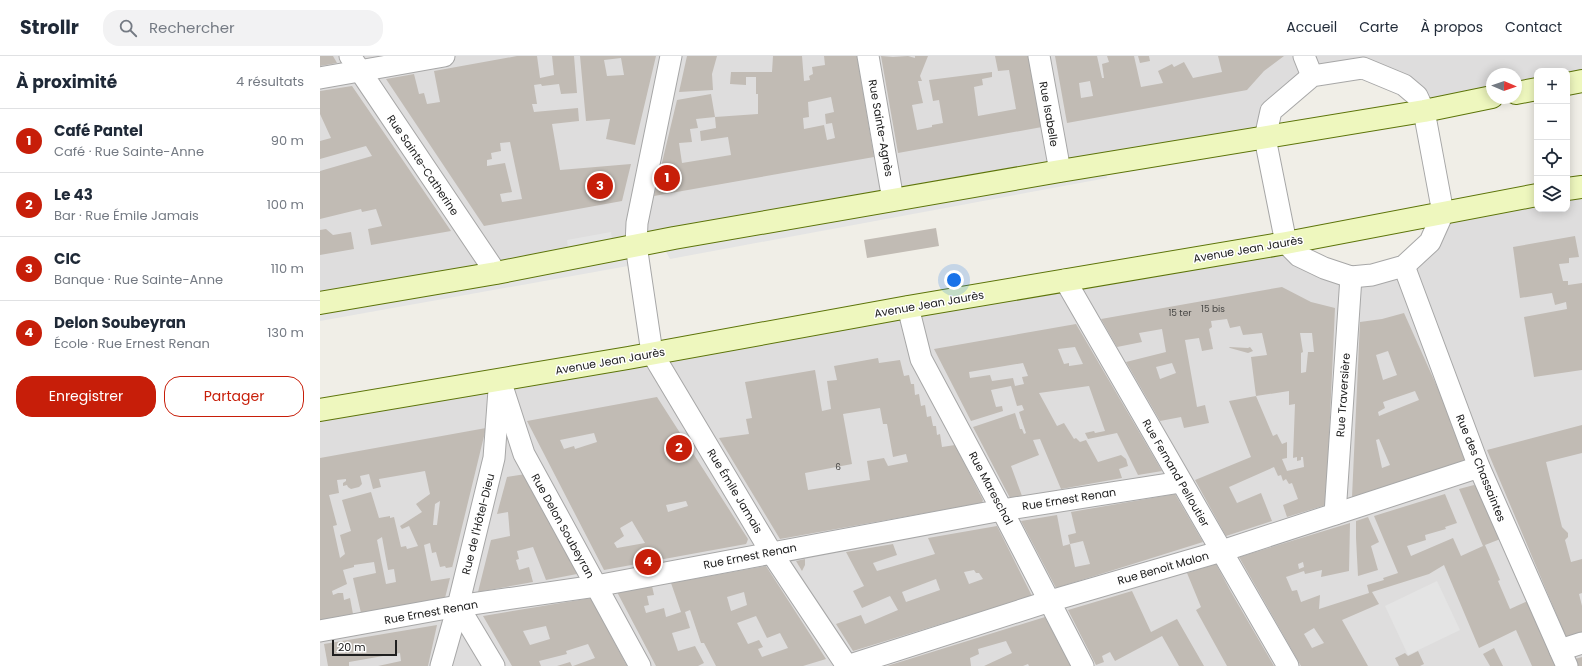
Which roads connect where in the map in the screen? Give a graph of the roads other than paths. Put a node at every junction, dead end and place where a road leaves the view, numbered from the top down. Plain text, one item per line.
1 (444, 56) edge
2 (671, 56) edge
3 (868, 56) edge
4 (1039, 56) edge
5 (1304, 56) edge
6 (1363, 62) edge
7 (355, 64) edge
8 (1312, 76) junction
9 (320, 78) edge
10 (1582, 81) edge
11 (1570, 83) edge
12 (1534, 90) edge
13 (1522, 92) edge
14 (1486, 99) edge
15 (1424, 110) junction
16 (1265, 138) junction
17 (1060, 171) junction
18 (1582, 187) edge
19 (1570, 189) edge
20 (1534, 196) edge
21 (893, 200) junction
22 (1443, 213) junction
23 (1286, 243) junction
24 (636, 245) junction
25 (1404, 266) junction
26 (496, 273) junction
27 (1351, 277) junction
28 (1065, 280) junction
29 (320, 303) edge
30 (908, 307) junction
31 (652, 354) junction
32 (500, 380) junction
33 (320, 410) edge
34 (524, 454) junction
35 (494, 458) junction
36 (1479, 467) junction
37 (1181, 482) junction
38 (1002, 510) junction
39 (1335, 514) junction
40 (1222, 551) junction
41 (771, 552) junction
42 (596, 586) junction
43 (1050, 601) junction
44 (458, 606) junction
45 (320, 631) edge
46 (1582, 644) edge
47 (1564, 658) edge
48 (441, 666) edge
49 (494, 666) edge
50 (640, 666) edge
51 (847, 666) edge
52 (1083, 666) edge
53 (1288, 666) edge

1 - 7 street
2 - 24 street
3 - 21 street, Rue Sainte-Agnès
4 - 17 street, Rue Isabelle
5 - 8 street
6 - 8 street
6 - 15 street
7 - 9 street
7 - 26 street, Rue Sainte-Catherine
8 - 16 street
10 - 11 main road
12 - 13 main road
14 - 15 main road
15 - 16 main road
15 - 22 street
16 - 17 main road
16 - 23 street
17 - 21 main road
18 - 19 main road
20 - 22 main road, Avenue Jean Jaurès
21 - 24 main road
22 - 23 main road, Avenue Jean Jaurès
22 - 25 street
23 - 27 street
23 - 28 main road, Avenue Jean Jaurès
24 - 26 main road
24 - 31 street
25 - 27 street
25 - 36 street, Rue des Chassaintes
26 - 29 main road
27 - 39 street, Rue Traversière
28 - 30 main road, Avenue Jean Jaurès
28 - 37 street, Rue Fernand Pelloutier
30 - 31 main road, Avenue Jean Jaurès
30 - 38 street, Rue Mareschal
31 - 32 main road, Avenue Jean Jaurès
31 - 41 street, Rue Émile Jamais
32 - 33 main road, Avenue Jean Jaurès
32 - 34 street, Rue Delon Soubeyran
32 - 35 street, Rue de l'Hôtel-Dieu
34 - 35 street
34 - 42 street, Rue Delon Soubeyran
35 - 44 street, Rue de l'Hôtel-Dieu
36 - 39 street, Rue Benoit Malon
36 - 47 street, Rue des Chassaintes
37 - 38 street, Rue Ernest Renan
37 - 40 street, Rue Fernand Pelloutier
38 - 41 street, Rue Ernest Renan
38 - 43 street, Rue Mareschal
39 - 40 street, Rue Benoit Malon
40 - 43 street, Rue Benoit Malon
40 - 53 street, Rue Fernand Pelloutier
41 - 42 street, Rue Ernest Renan
41 - 51 street, Rue Émile Jamais
42 - 44 street, Rue Ernest Renan
42 - 50 street, Rue Delon Soubeyran
43 - 51 street, Rue Benoit Malon
43 - 52 street, Rue Mareschal
44 - 45 street, Rue Ernest Renan
44 - 48 street, Rue de l'Hôtel-Dieu
44 - 49 street
46 - 47 street

